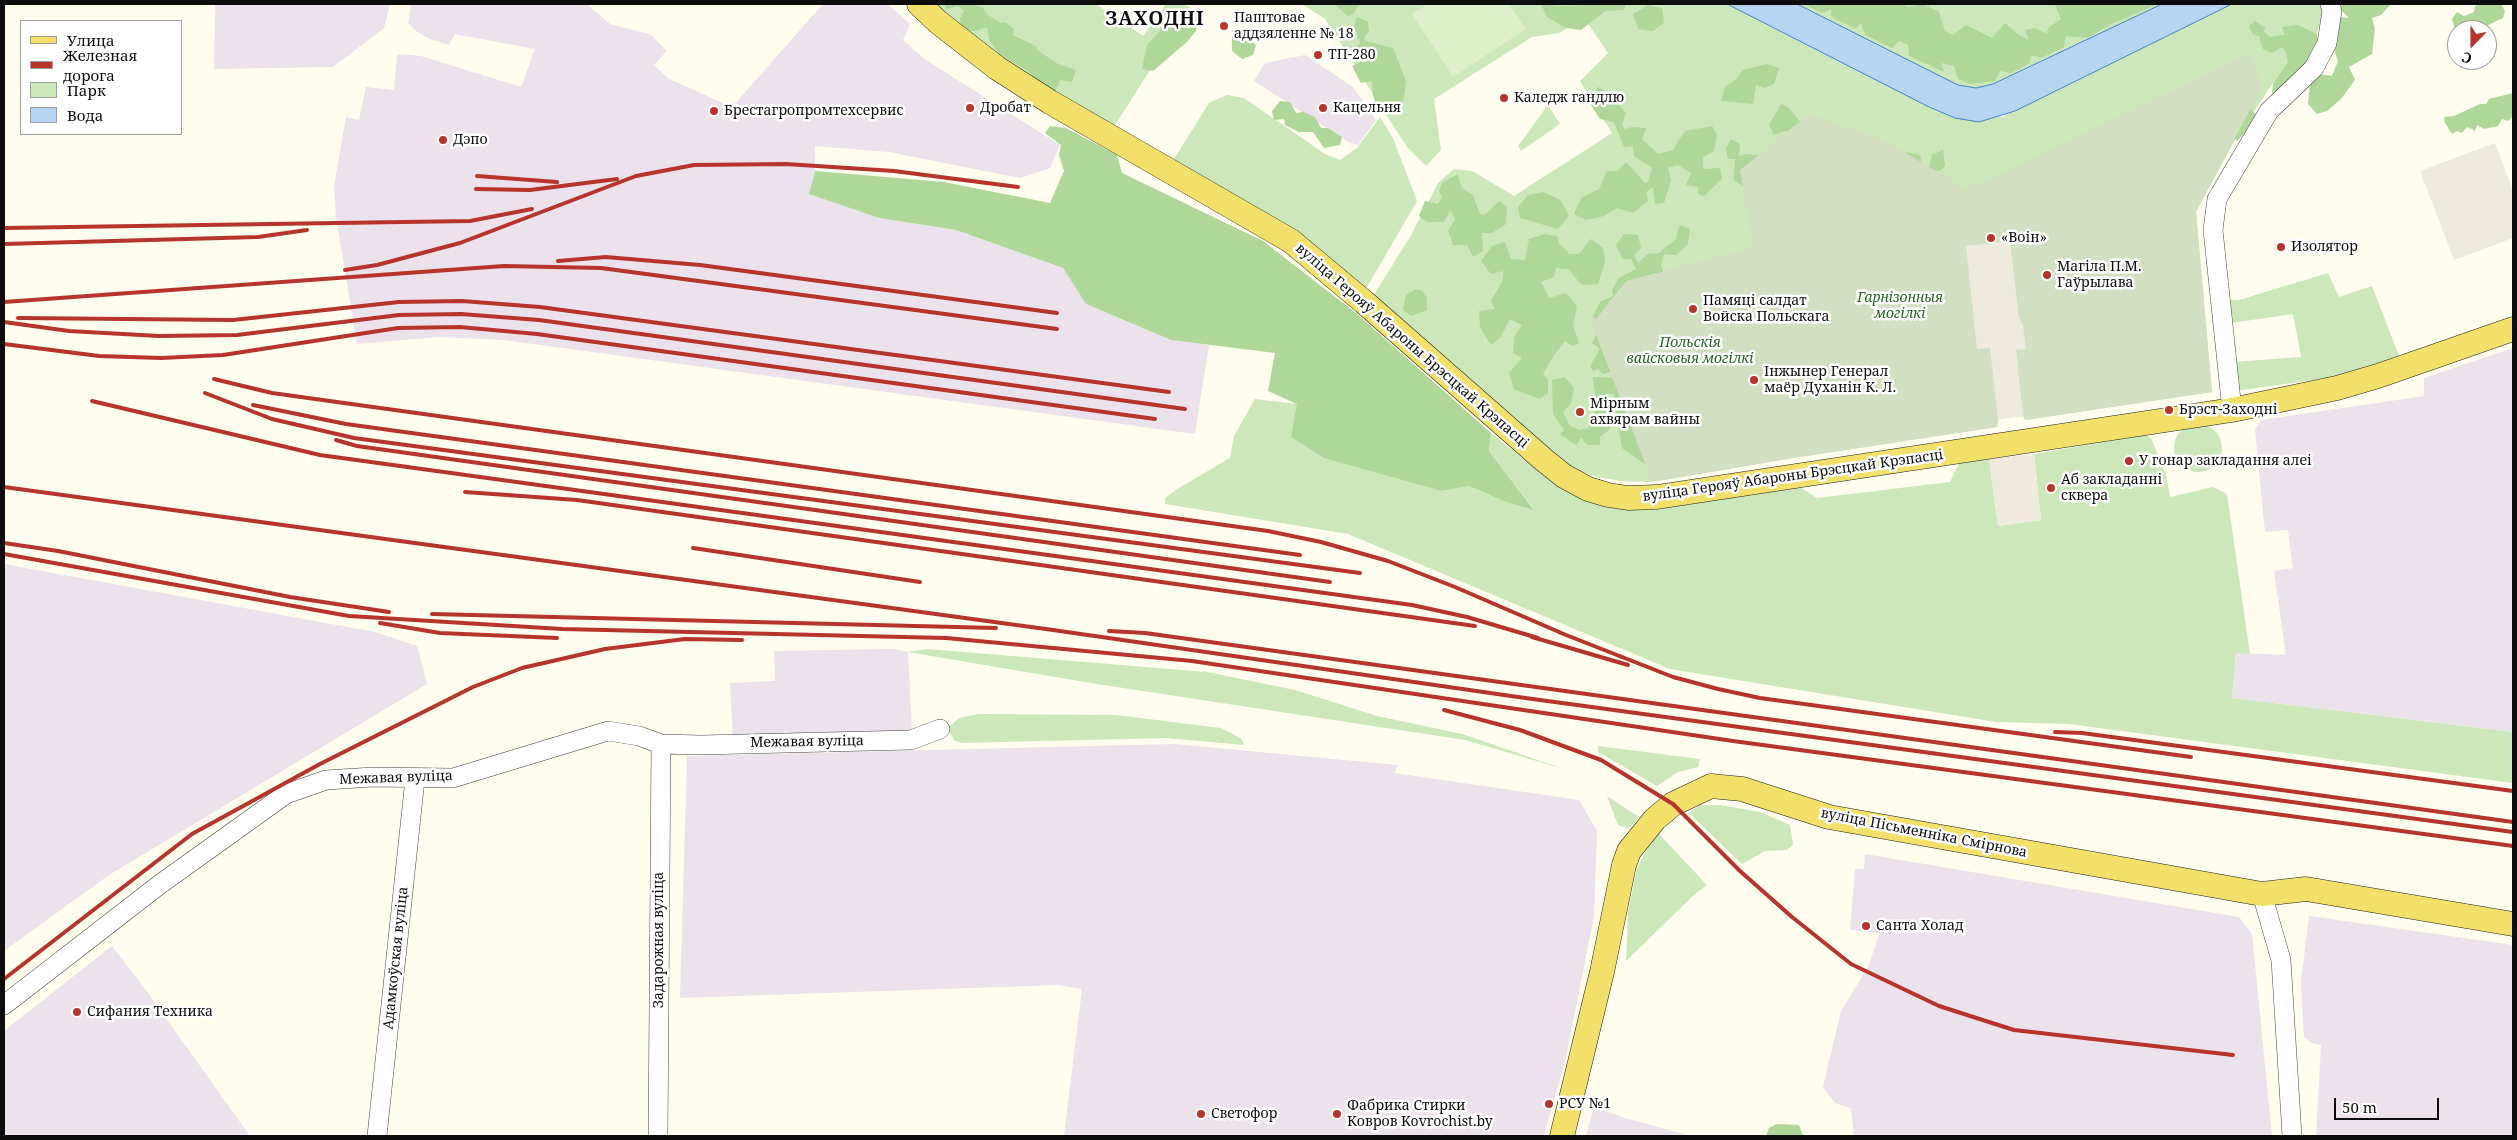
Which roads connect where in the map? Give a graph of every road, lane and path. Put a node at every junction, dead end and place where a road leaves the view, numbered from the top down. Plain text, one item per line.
1 (919, 4) edge
2 (2330, 4) edge
3 (2513, 329) edge
4 (2232, 410) junction
5 (940, 729) dead end
6 (661, 744) junction
7 (415, 779) junction
8 (2262, 894) junction
9 (2513, 924) edge
10 (4, 1005) edge
11 (377, 1136) edge
12 (658, 1136) edge
13 (1562, 1136) edge
14 (2292, 1136) edge

1 - 4 main road, вуліца Герояў Абароны Брэсцкай Крэпасці
2 - 4 street
3 - 4 main road, вуліца Герояў Абароны Брэсцкай Крэпасці
5 - 6 street, Межавая вуліца
6 - 7 street, Межавая вуліца
6 - 12 street, Задарожная вуліца
7 - 10 street, Межавая вуліца
7 - 11 street, Адамкоўская вуліца
8 - 9 main road, вуліца Пісьменніка Смірнова
8 - 13 main road, вуліца Пісьменніка Смірнова
8 - 14 street

